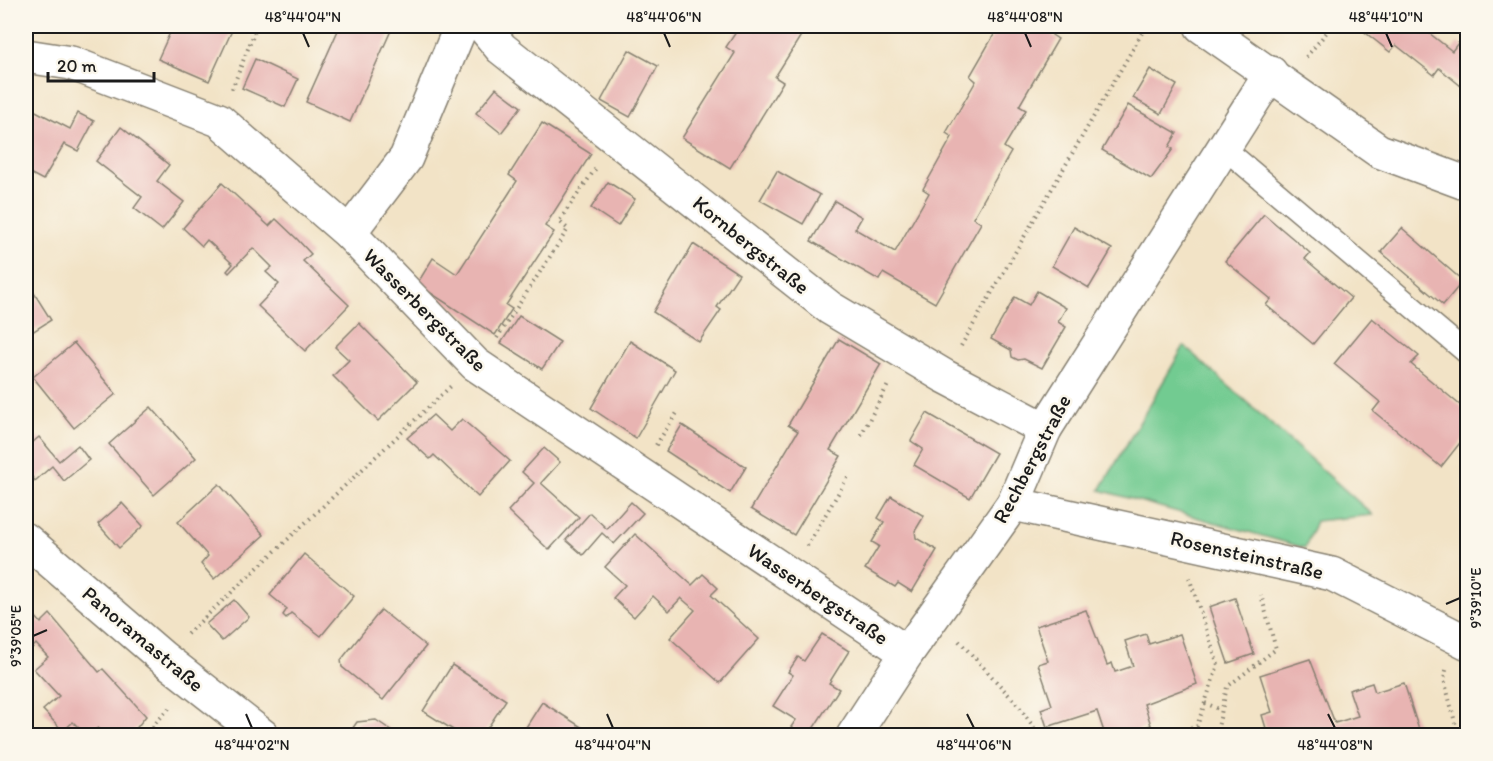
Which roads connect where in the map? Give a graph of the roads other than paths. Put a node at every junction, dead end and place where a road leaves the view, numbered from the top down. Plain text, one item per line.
1 (461, 26) edge
2 (483, 26) edge
3 (1201, 26) edge
4 (26, 56) edge
5 (1277, 78) junction
6 (1224, 148) junction
7 (1467, 184) edge
8 (349, 233) junction
9 (1467, 354) edge
10 (1045, 429) junction
11 (1013, 504) junction
12 (26, 540) edge
13 (1459, 638) edge
14 (907, 653) junction
15 (263, 735) edge
16 (853, 735) edge

1 - 8 street
2 - 10 street, Kornbergstraße
3 - 5 street
4 - 8 street, Wasserbergstraße
5 - 6 street, Rechbergstraße
5 - 7 street
6 - 9 lane
6 - 10 street, Rechbergstraße
8 - 14 street, Wasserbergstraße
10 - 11 street, Rechbergstraße
11 - 13 street, Rosensteinstraße
11 - 14 street, Rechbergstraße
12 - 15 street, Panoramastraße
14 - 16 street, Rechbergstraße

